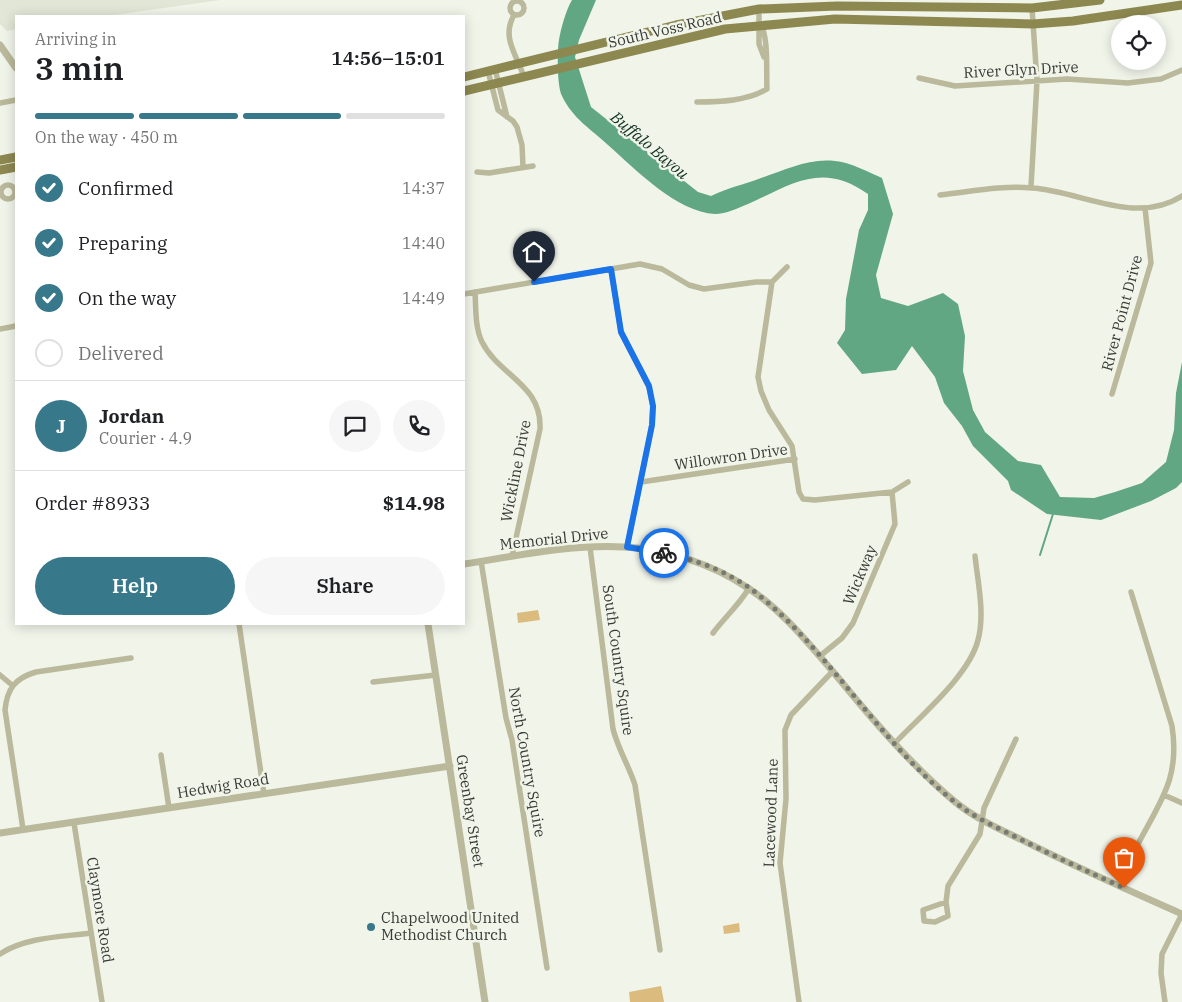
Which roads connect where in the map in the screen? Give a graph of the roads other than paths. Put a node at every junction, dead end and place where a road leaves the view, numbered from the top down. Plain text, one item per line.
1 (1100, 0) edge
2 (1182, 5) edge
3 (926, 6) junction
4 (1032, 8) junction
5 (759, 9) junction
6 (514, 15) dead end
7 (926, 22) junction
8 (760, 24) junction
9 (1032, 24) junction
10 (660, 28) junction
11 (672, 42) junction
12 (0, 45) edge
13 (520, 62) junction
14 (15, 67) edge
15 (491, 70) junction
16 (1182, 70) edge
17 (465, 77) edge
18 (524, 77) junction
19 (919, 78) dead end
20 (1037, 81) junction
21 (495, 83) junction
22 (465, 90) edge
23 (15, 100) edge
24 (697, 102) dead end
25 (0, 103) edge
26 (15, 157) edge
27 (0, 160) edge
28 (532, 166) dead end
29 (15, 167) edge
30 (523, 167) junction
31 (0, 170) edge
32 (477, 172) dead end
33 (1031, 187) junction
34 (940, 195) dead end
35 (1182, 196) edge
36 (1145, 208) junction
37 (787, 267) dead end
38 (611, 269) junction
39 (772, 282) junction
40 (475, 292) junction
41 (465, 294) edge
42 (15, 326) edge
43 (0, 328) edge
44 (1112, 394) dead end
45 (795, 459) junction
46 (641, 482) junction
47 (908, 482) dead end
48 (892, 492) junction
49 (590, 547) junction
50 (627, 547) junction
51 (512, 556) junction
52 (976, 556) dead end
53 (481, 561) junction
54 (465, 564) edge
55 (749, 588) junction
56 (1130, 592) dead end
57 (239, 625) edge
58 (428, 625) edge
59 (713, 633) dead end
60 (820, 656) junction
61 (131, 658) dead end
62 (832, 672) junction
63 (0, 675) edge
64 (436, 675) junction
65 (373, 682) dead end
66 (12, 684) junction
67 (1016, 738) dead end
68 (894, 744) junction
69 (161, 755) dead end
70 (450, 766) junction
71 (264, 794) junction
72 (1164, 795) junction
73 (1182, 803) edge
74 (169, 808) junction
75 (982, 820) junction
76 (74, 823) junction
77 (23, 829) junction
78 (0, 833) edge
79 (1138, 844) dead end
80 (946, 902) junction
81 (1182, 914) edge
82 (91, 933) junction
83 (660, 950) dead end
84 (0, 954) edge
85 (547, 968) dead end
86 (102, 1002) edge
87 (485, 1002) edge
88 (799, 1002) edge
89 (1165, 1002) edge

1 - 4 main road, South Voss Road
2 - 9 main road, South Voss Road
3 - 4 main road, South Voss Road
3 - 5 main road, South Voss Road
3 - 7 main road
4 - 9 street
5 - 8 street
5 - 10 main road, South Voss Road
6 - 13 street
7 - 8 main road, South Voss Road
7 - 9 main road, South Voss Road
8 - 11 main road, South Voss Road
8 - 24 street
9 - 20 street
10 - 11 main road
10 - 13 main road, South Voss Road
11 - 18 main road, South Voss Road
12 - 14 street
13 - 15 main road, South Voss Road
13 - 18 street
15 - 17 main road, South Voss Road
15 - 21 street
16 - 20 street, River Glyn Drive
18 - 21 main road, South Voss Road
19 - 20 street, River Glyn Drive
20 - 33 street
21 - 22 main road, South Voss Road
21 - 30 street
23 - 25 street
26 - 27 main road
28 - 30 street
29 - 31 main road
30 - 32 street
33 - 34 street
33 - 36 street
35 - 36 street
36 - 44 street, River Point Drive
37 - 39 street
38 - 39 street
38 - 40 street
38 - 46 street
39 - 45 street
40 - 41 street
40 - 51 street, Wickline Drive
42 - 43 street
45 - 46 street, Willowron Drive
45 - 48 street, Willowron Drive
46 - 50 street
47 - 48 street, Willowron Drive
48 - 60 street, Wickway
49 - 50 street, Memorial Drive
49 - 51 street, Memorial Drive
49 - 83 street, South Country Squire
50 - 55 street, Memorial Drive
51 - 53 street, Memorial Drive
52 - 68 street
53 - 54 street, Memorial Drive
53 - 85 street, North Country Squire
55 - 59 street
55 - 60 street, Memorial Drive
56 - 72 street
57 - 71 street
58 - 64 street, Greenbay Street
60 - 62 street, Memorial Drive
61 - 66 street
62 - 68 street, Memorial Drive
62 - 88 street, Lacewood Lane
63 - 66 street
64 - 65 street
64 - 70 street, Greenbay Street
66 - 77 street
67 - 75 street
68 - 75 street, Memorial Drive
69 - 74 street
70 - 71 street, Hedwig Road
70 - 87 street, Greenbay Street
71 - 74 street, Hedwig Road
72 - 73 street
72 - 79 street
74 - 76 street, Hedwig Road
75 - 80 street
75 - 81 street, Memorial Drive
76 - 77 street, Hedwig Road
76 - 82 street, Claymore Road
77 - 78 street, Hedwig Road
80 - 80 street
81 - 89 street
82 - 84 street
82 - 86 street, Claymore Road

